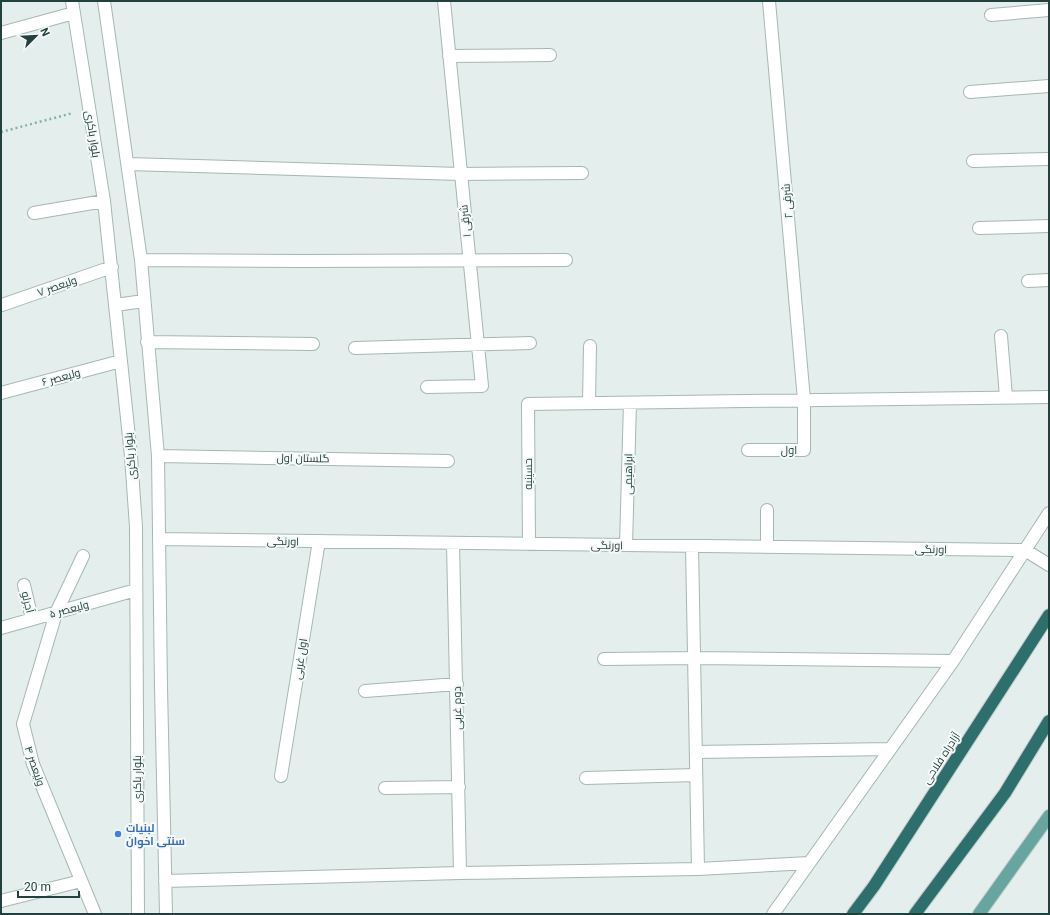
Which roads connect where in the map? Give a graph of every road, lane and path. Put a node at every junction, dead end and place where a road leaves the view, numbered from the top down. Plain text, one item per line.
1 (104, 1) edge
2 (444, 1) edge
3 (769, 1) edge
4 (73, 7) edge
5 (1049, 10) edge
6 (990, 15) dead end
7 (1, 33) edge
8 (550, 55) dead end
9 (449, 56) junction
10 (1049, 86) edge
11 (970, 92) dead end
12 (89, 108) junction
13 (1, 132) edge
14 (1049, 159) edge
15 (973, 161) dead end
16 (128, 164) junction
17 (582, 173) dead end
18 (460, 174) junction
19 (104, 201) junction
20 (34, 213) dead end
21 (1049, 226) edge
22 (979, 228) dead end
23 (141, 260) junction
24 (470, 260) junction
25 (566, 260) dead end
26 (112, 267) junction
27 (1049, 280) edge
28 (1028, 281) dead end
29 (144, 301) junction
30 (2, 305) edge
31 (115, 305) junction
32 (1001, 336) dead end
33 (147, 342) junction
34 (530, 343) dead end
35 (313, 344) dead end
36 (479, 345) junction
37 (590, 346) dead end
38 (355, 348) dead end
39 (122, 361) junction
40 (427, 387) dead end
41 (1, 393) edge
42 (1049, 396) edge
43 (1006, 397) junction
44 (804, 400) junction
45 (630, 402) junction
46 (589, 403) junction
47 (748, 450) dead end
48 (158, 456) junction
49 (448, 461) dead end
50 (767, 510) dead end
51 (1049, 513) edge
52 (160, 540) junction
53 (319, 541) junction
54 (453, 543) junction
55 (529, 544) junction
56 (626, 545) junction
57 (692, 546) junction
58 (767, 547) junction
59 (1025, 550) junction
60 (83, 556) dead end
61 (1049, 565) edge
62 (24, 585) dead end
63 (136, 590) junction
64 (56, 613) junction
65 (1049, 615) edge
66 (32, 619) junction
67 (1, 628) edge
68 (604, 658) dead end
69 (694, 658) junction
70 (953, 661) junction
71 (457, 684) junction
72 (365, 691) dead end
73 (1049, 721) edge
74 (889, 749) junction
75 (696, 752) junction
76 (696, 775) junction
77 (281, 776) dead end
78 (586, 778) dead end
79 (459, 787) junction
80 (385, 788) dead end
81 (1049, 816) edge
82 (809, 863) junction
83 (698, 869) junction
84 (460, 873) junction
85 (165, 880) junction
86 (81, 881) junction
87 (1, 901) edge
88 (95, 914) edge
89 (138, 914) edge
90 (166, 914) edge
91 (773, 914) edge
92 (853, 914) edge
93 (915, 914) edge
94 (979, 914) edge

1 - 16 street
2 - 9 street, ۱ شرقی
3 - 44 street, ۲ شرقی
4 - 7 street
4 - 12 street, بلوار باکری
5 - 6 street
8 - 9 street
9 - 18 street, ۱ شرقی
10 - 11 street
12 - 13 path
12 - 19 street, بلوار باکری
14 - 15 street
16 - 18 street
16 - 23 street
17 - 18 street
18 - 24 street, ۱ شرقی
19 - 20 street
19 - 26 street, بلوار باکری
21 - 22 street
23 - 24 street
23 - 29 street
24 - 25 street
24 - 36 street, ۱ شرقی
26 - 30 street, ولیعصر ۷
26 - 31 street, بلوار باکری
27 - 28 street
29 - 31 street
29 - 33 street
31 - 39 street, بلوار باکری
32 - 43 street
33 - 35 street
33 - 48 street
34 - 36 street
36 - 38 street
36 - 40 street, ۱ شرقی
37 - 46 street
39 - 41 street, ولیعصر ۶
39 - 63 street, بلوار باکری
42 - 43 street
43 - 44 street
44 - 45 street
44 - 47 street, اول
45 - 46 street
45 - 56 street, ابراهیمی
46 - 55 street, حسینیه
48 - 49 street, گلستان اول
48 - 52 street
50 - 58 street
51 - 59 street
52 - 53 street, اورنگی
52 - 85 street
53 - 54 street, اورنگی
53 - 77 street, اول غربی
54 - 55 street, اورنگی
54 - 71 street, دوم غربی
55 - 56 street, اورنگی
56 - 57 street, اورنگی
57 - 58 street, اورنگی
57 - 69 street
58 - 59 street, اورنگی
59 - 61 street
59 - 70 street
60 - 64 street, ولیعصر ۴
62 - 66 street, آجرلو
63 - 64 street, ولیعصر ۵
63 - 89 street, بلوار باکری
64 - 66 street, ولیعصر ۵
64 - 86 street, ولیعصر ۴
65 - 92 highway, آزادراه فلاحی
66 - 67 street, ولیعصر ۵
68 - 69 street
69 - 70 street
69 - 75 street
70 - 74 street
71 - 72 street
71 - 79 street, دوم غربی
73 - 93 highway
74 - 75 street
74 - 82 street
75 - 76 street
76 - 78 street
76 - 83 street
79 - 80 street
79 - 84 street, دوم غربی
81 - 94 main road
82 - 83 street
82 - 91 street
83 - 84 street
84 - 85 street
85 - 90 street
86 - 87 street
86 - 88 street, ولیعصر ۴

